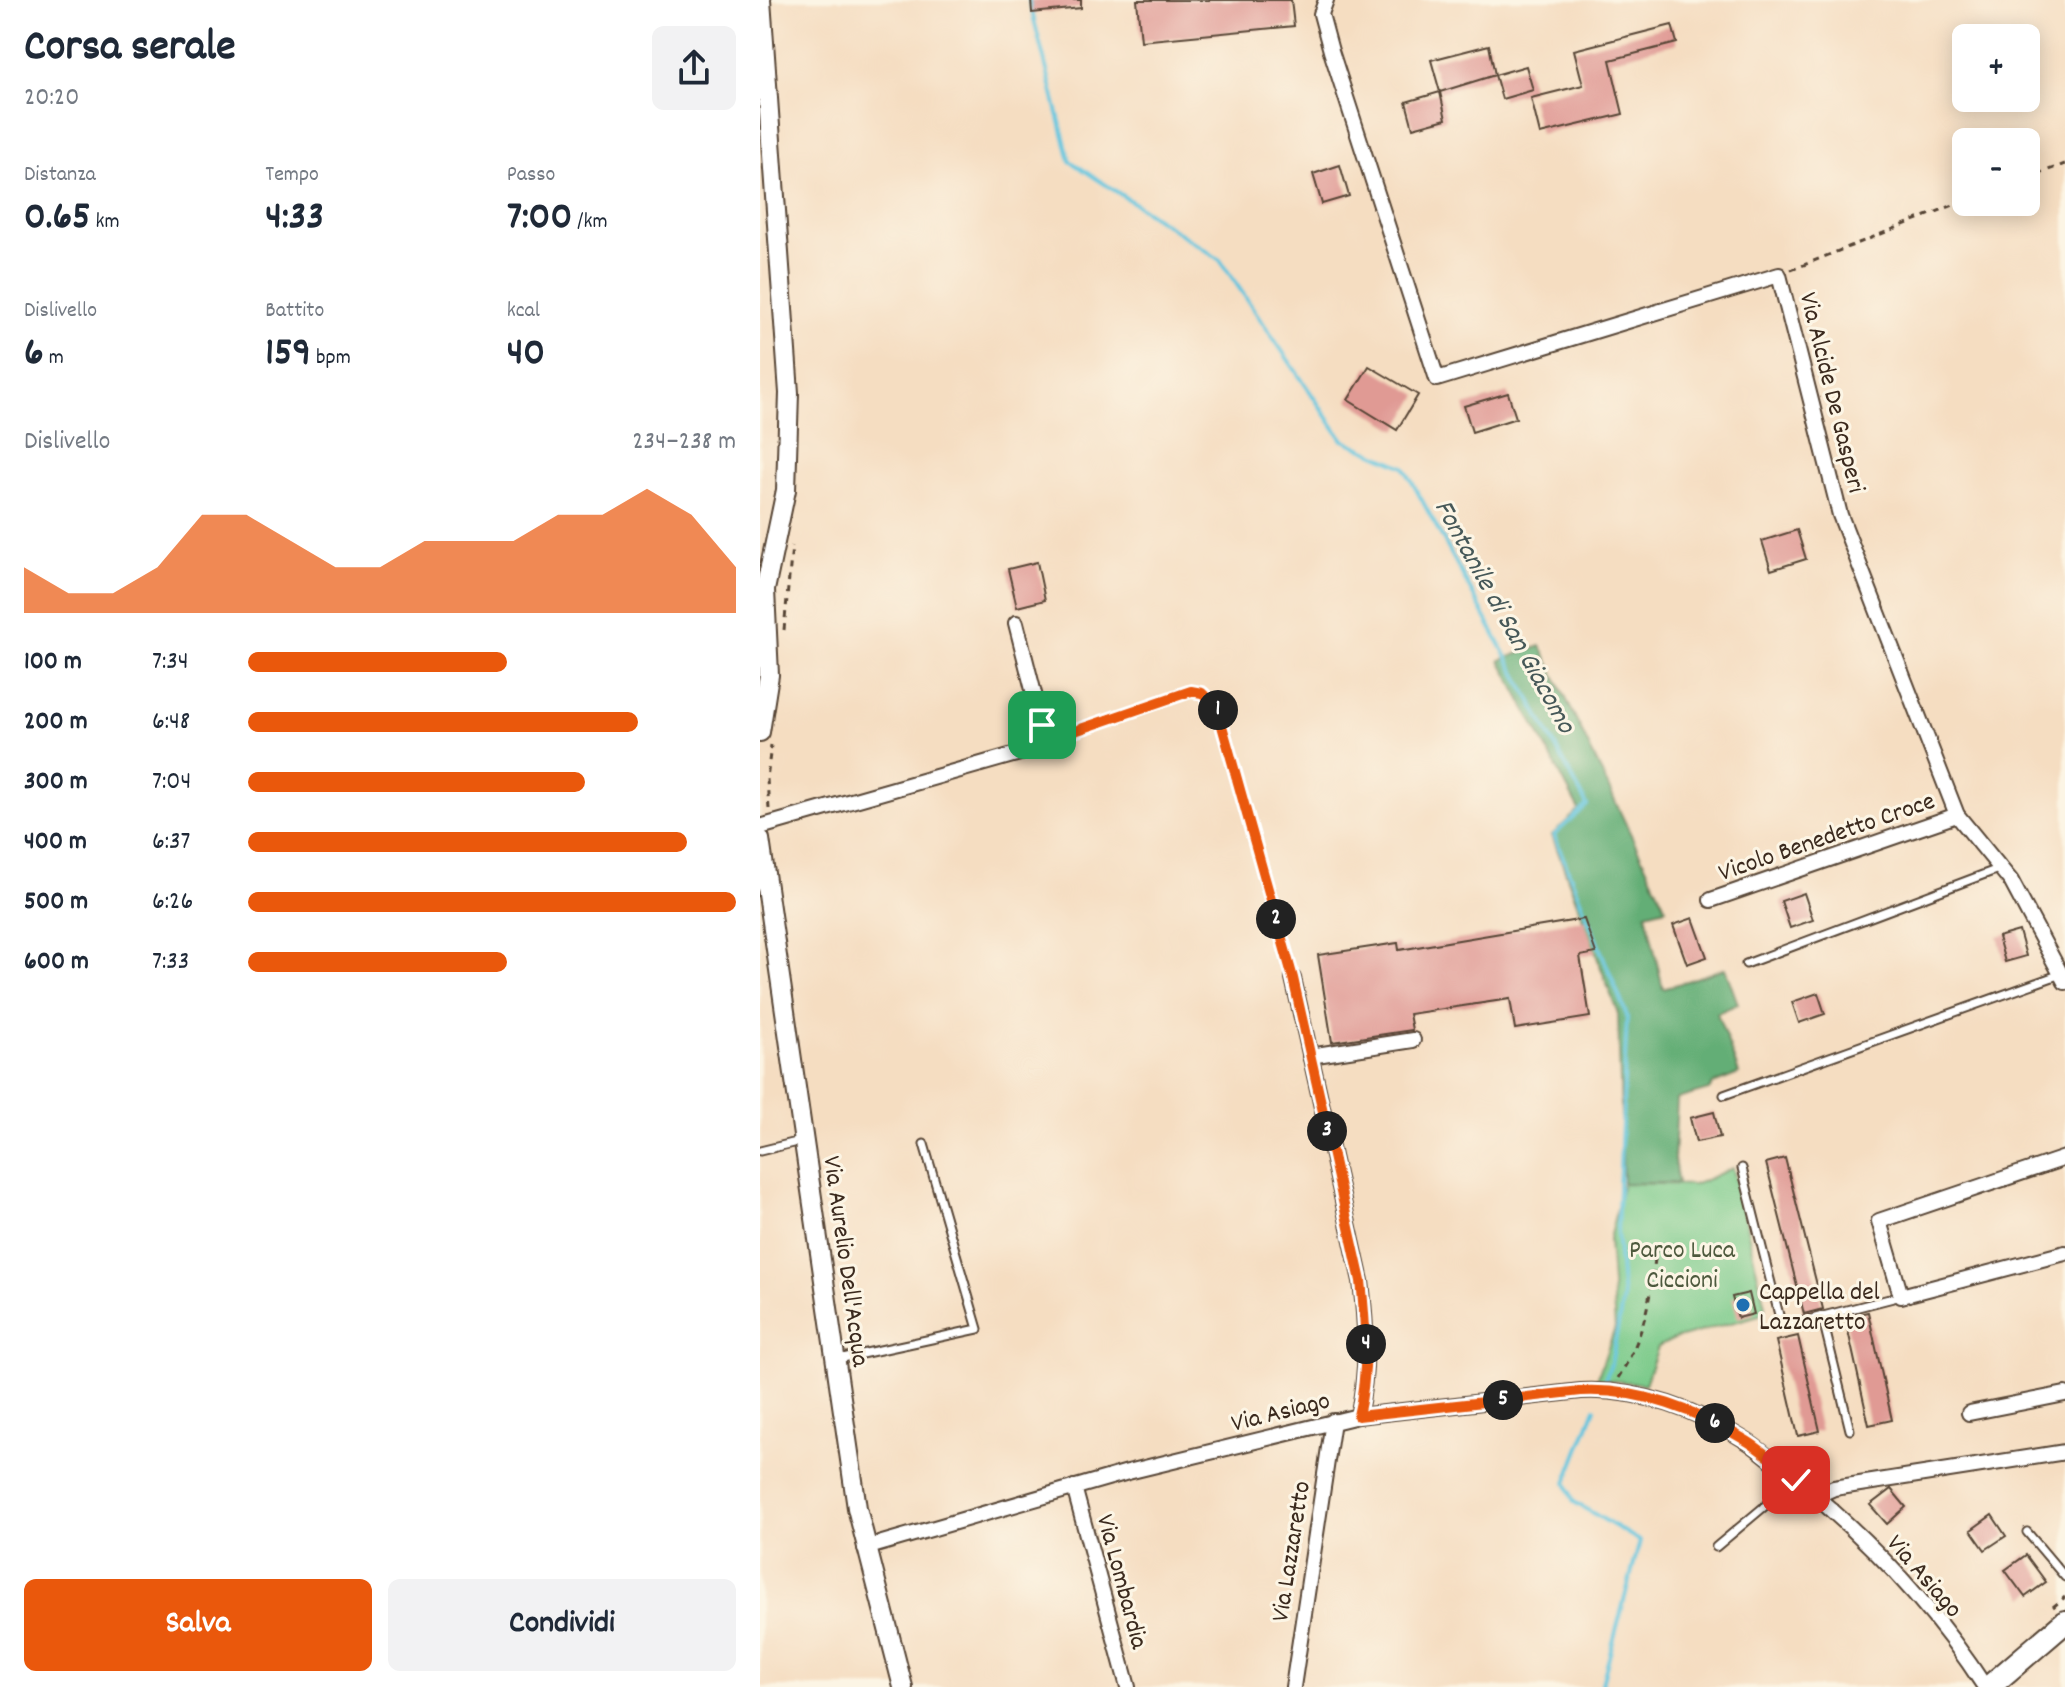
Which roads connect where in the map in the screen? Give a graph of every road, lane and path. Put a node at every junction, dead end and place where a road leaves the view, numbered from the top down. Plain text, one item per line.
1 (761, 0) edge
2 (1326, 0) edge
3 (2065, 164) edge
4 (2040, 173) edge
5 (1952, 206) edge
6 (1779, 275) junction
7 (792, 547) dead end
8 (1016, 623) dead end
9 (783, 642) dead end
10 (766, 737) edge
11 (1037, 744) junction
12 (1957, 815) junction
13 (763, 830) edge
14 (2001, 868) junction
15 (1711, 900) dead end
16 (1746, 964) dead end
17 (1293, 978) joint
18 (2064, 978) edge
19 (1413, 1040) dead end
20 (1310, 1056) junction
21 (1724, 1095) dead end
22 (804, 1140) junction
23 (924, 1144) dead end
24 (760, 1151) edge
25 (2065, 1158) edge
26 (1742, 1168) dead end
27 (1656, 1251) dead end
28 (2065, 1253) edge
29 (1901, 1296) junction
30 (1822, 1316) junction
31 (836, 1360) junction
32 (1609, 1391) junction
33 (2065, 1394) edge
34 (1969, 1413) dead end
35 (1358, 1416) junction
36 (1333, 1421) junction
37 (1850, 1430) dead end
38 (2065, 1452) edge
39 (1796, 1480) junction
40 (1074, 1487) junction
41 (1816, 1496) junction
42 (2027, 1532) dead end
43 (1716, 1547) dead end
44 (865, 1548) junction
45 (2065, 1577) edge
46 (2065, 1622) edge
47 (903, 1687) edge
48 (1128, 1687) edge
49 (1293, 1687) edge
50 (1987, 1687) edge

1 - 10 street
2 - 6 street, Via Alcide De Gasperi
3 - 4 path
5 - 6 path
6 - 12 street, Via Alcide De Gasperi
7 - 9 path
8 - 11 street
10 - 13 path
11 - 13 street
11 - 17 path
12 - 14 street, Via Alcide De Gasperi
12 - 15 street, Vicolo Benedetto Croce
13 - 22 street, Via Aurelio Dell'Acqua
14 - 16 lane
14 - 18 street, Via Alcide De Gasperi
17 - 20 street
18 - 21 lane
19 - 20 street
20 - 35 street
22 - 24 lane
22 - 31 street, Via Aurelio Dell'Acqua
23 - 31 lane
25 - 29 street
26 - 30 lane
27 - 32 path
28 - 29 street
29 - 30 lane
30 - 37 lane
31 - 44 street, Via Aurelio Dell'Acqua
32 - 35 street, Via Asiago
32 - 39 street, Via Asiago
33 - 34 street
35 - 36 street, Via Asiago
36 - 40 street, Via Asiago
36 - 49 street, Via Lazzaretto
38 - 41 street
39 - 41 street, Via Asiago
39 - 43 lane
40 - 44 street, Via Asiago
40 - 48 street, Via Lombardia
41 - 50 street, Via Asiago
42 - 45 lane
44 - 47 street, Via Aurelio Dell'Acqua
46 - 50 main road

